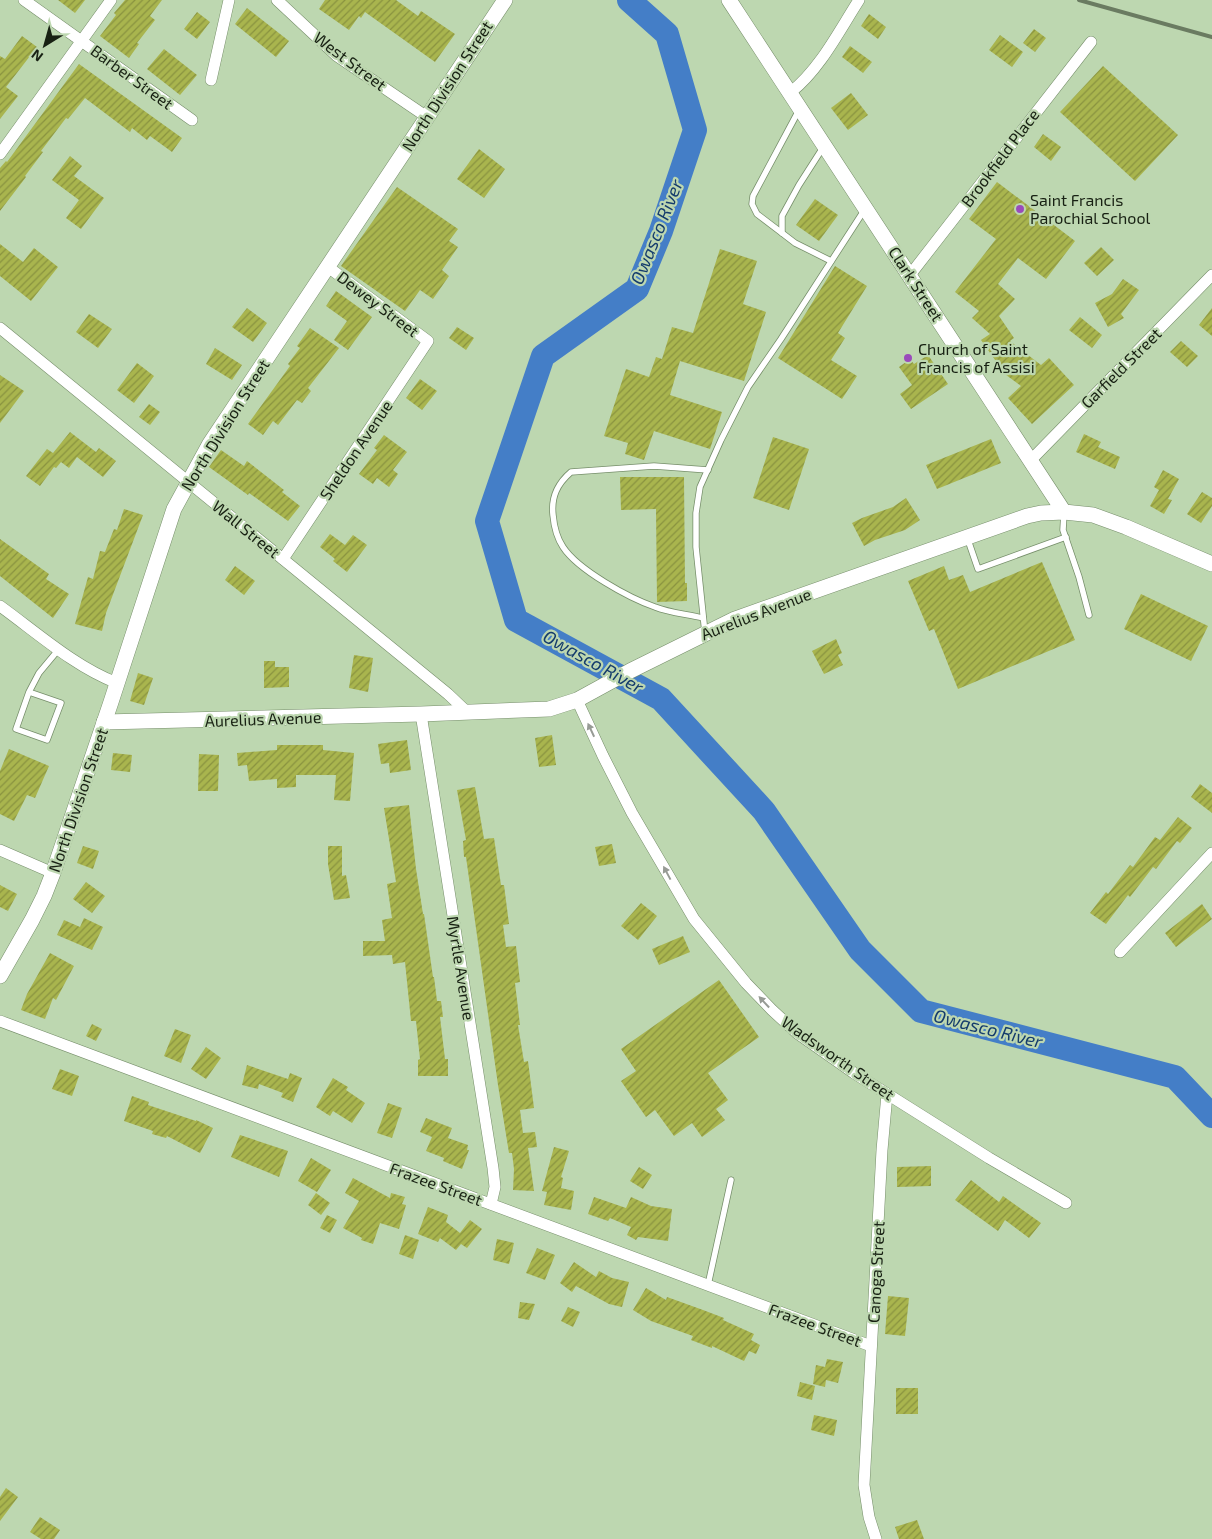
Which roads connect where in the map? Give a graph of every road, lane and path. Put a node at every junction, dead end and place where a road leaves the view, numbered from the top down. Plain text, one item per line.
1 (24, 0) edge
2 (111, 0) edge
3 (229, 0) edge
4 (277, 0) edge
5 (505, 0) edge
6 (729, 0) edge
7 (859, 0) edge
8 (82, 41) junction
9 (1091, 42) dead end
10 (211, 80) dead end
11 (790, 92) junction
12 (800, 107) junction
13 (427, 117) junction
14 (192, 120) dead end
15 (825, 144) junction
16 (0, 154) edge
17 (866, 207) junction
18 (782, 233) junction
19 (831, 261) junction
20 (328, 267) junction
21 (910, 275) junction
22 (1212, 275) edge
23 (0, 328) edge
24 (428, 341) joint
25 (1030, 460) junction
26 (708, 470) junction
27 (188, 481) junction
28 (1064, 512) junction
29 (1066, 537) junction
30 (966, 538) junction
31 (283, 559) junction
32 (1212, 564) edge
33 (0, 606) edge
34 (1089, 615) dead end
35 (704, 625) junction
36 (59, 649) junction
37 (117, 683) junction
38 (29, 692) junction
39 (582, 698) junction
40 (467, 712) junction
41 (421, 714) junction
42 (104, 722) junction
43 (0, 850) edge
44 (1212, 853) edge
45 (53, 873) junction
46 (1120, 952) dead end
47 (0, 976) edge
48 (0, 1021) edge
49 (887, 1094) junction
50 (731, 1180) dead end
51 (1066, 1203) dead end
52 (491, 1204) junction
53 (708, 1285) junction
54 (871, 1346) junction
55 (876, 1539) edge

1 - 8 street, Barber Street
2 - 8 street
3 - 10 street
4 - 13 street, West Street
5 - 13 street, North Division Street
6 - 11 street, Clark Street
7 - 11 street
8 - 14 street, Barber Street
8 - 16 street
9 - 21 street, Brookfield Place
11 - 12 street, Clark Street
12 - 15 street, Clark Street
12 - 18 lane
13 - 20 street, North Division Street
15 - 17 street, Clark Street
15 - 18 lane
17 - 19 lane
17 - 21 street, Clark Street
18 - 19 lane
19 - 26 lane
20 - 24 street, Dewey Street
20 - 27 street, North Division Street
21 - 25 street, Clark Street
22 - 25 street, Garfield Street
23 - 27 street, Wall Street
24 - 31 street, Sheldon Avenue
25 - 28 street, Clark Street
26 - 35 lane
26 - 35 lane
27 - 31 street, Wall Street
27 - 37 street, North Division Street
28 - 29 lane
28 - 30 street, Aurelius Avenue
28 - 32 street
29 - 30 lane
29 - 34 lane
30 - 35 street, Aurelius Avenue
31 - 40 street, Wall Street
33 - 36 street
35 - 39 street, Aurelius Avenue
36 - 37 street
36 - 38 lane
37 - 42 street, North Division Street
38 - 38 lane
39 - 40 street, Aurelius Avenue
49 -> 39 street, Wadsworth Street
40 - 41 street, Aurelius Avenue
41 - 42 street, Aurelius Avenue
41 - 52 street, Myrtle Avenue
42 - 45 street, North Division Street
43 - 45 street
44 - 46 street
45 - 47 street, North Division Street
48 - 52 street, Frazee Street
49 - 51 street, Wadsworth Street
49 - 54 street, Canoga Street
50 - 53 lane
52 - 53 street, Frazee Street
53 - 54 street, Frazee Street
54 - 55 street, Canoga Street

